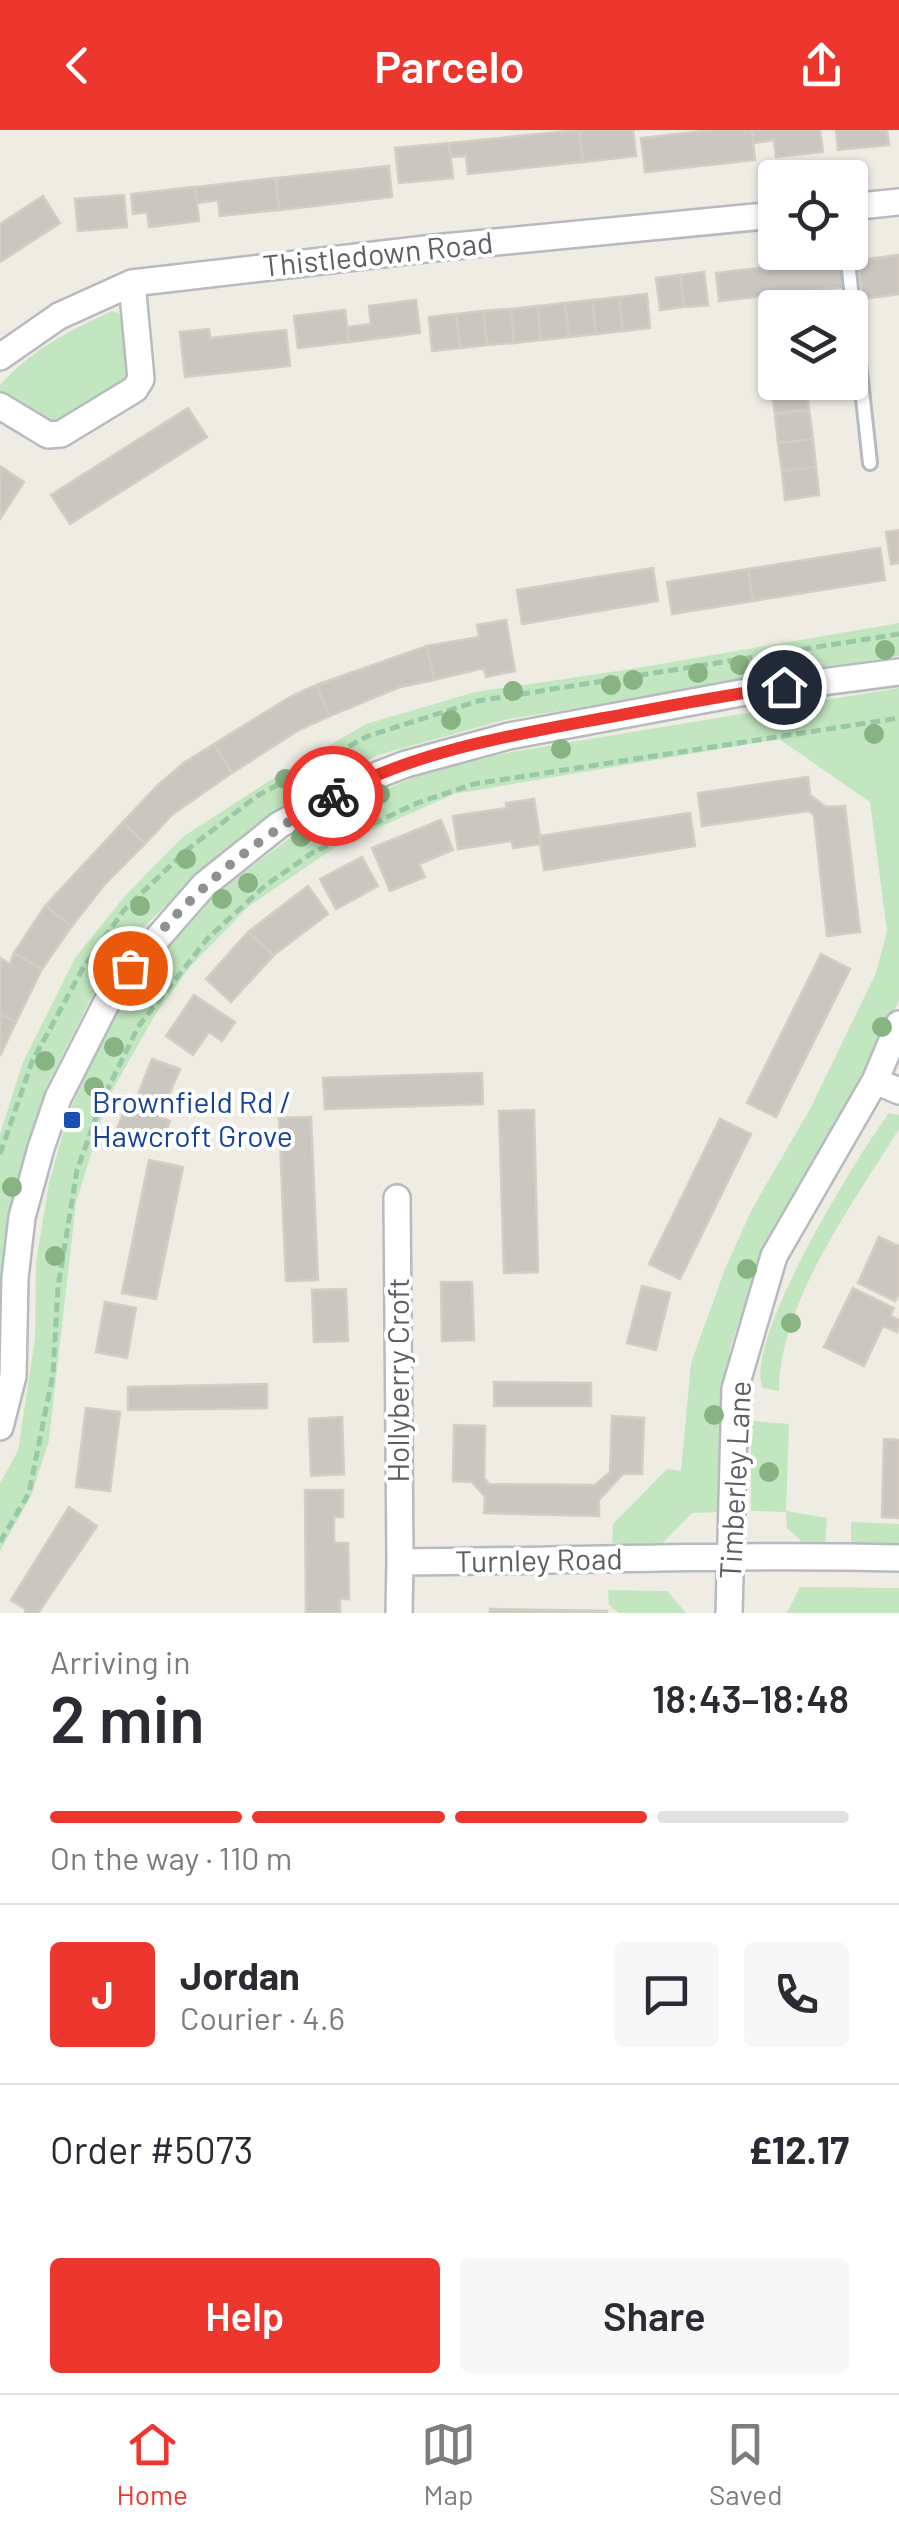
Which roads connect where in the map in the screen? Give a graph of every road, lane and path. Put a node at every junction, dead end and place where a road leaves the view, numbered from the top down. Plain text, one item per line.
1 (899, 202) edge
2 (868, 205) edge
3 (758, 217) edge
4 (849, 270) edge
5 (132, 284) junction
6 (0, 356) edge
7 (0, 406) edge
8 (870, 463) dead end
9 (899, 672) edge
10 (899, 718) edge
11 (899, 1024) edge
12 (887, 1086) edge
13 (398, 1198) dead end
14 (0, 1427) edge
15 (0, 1542) edge
16 (899, 1558) edge
17 (729, 1559) junction
18 (400, 1562) junction
19 (398, 1613) edge
20 (730, 1613) edge

1 - 2 street
3 - 5 street, Thistledown Road
4 - 8 lane
5 - 6 street, Thistledown Road
5 - 7 street
9 - 14 street
10 - 15 path
11 - 12 street, Timberley Lane
12 - 17 street, Timberley Lane
13 - 18 street, Hollyberry Croft
16 - 17 street, Turnley Road
17 - 18 street, Turnley Road
17 - 20 street, Timberley Lane
18 - 19 street

